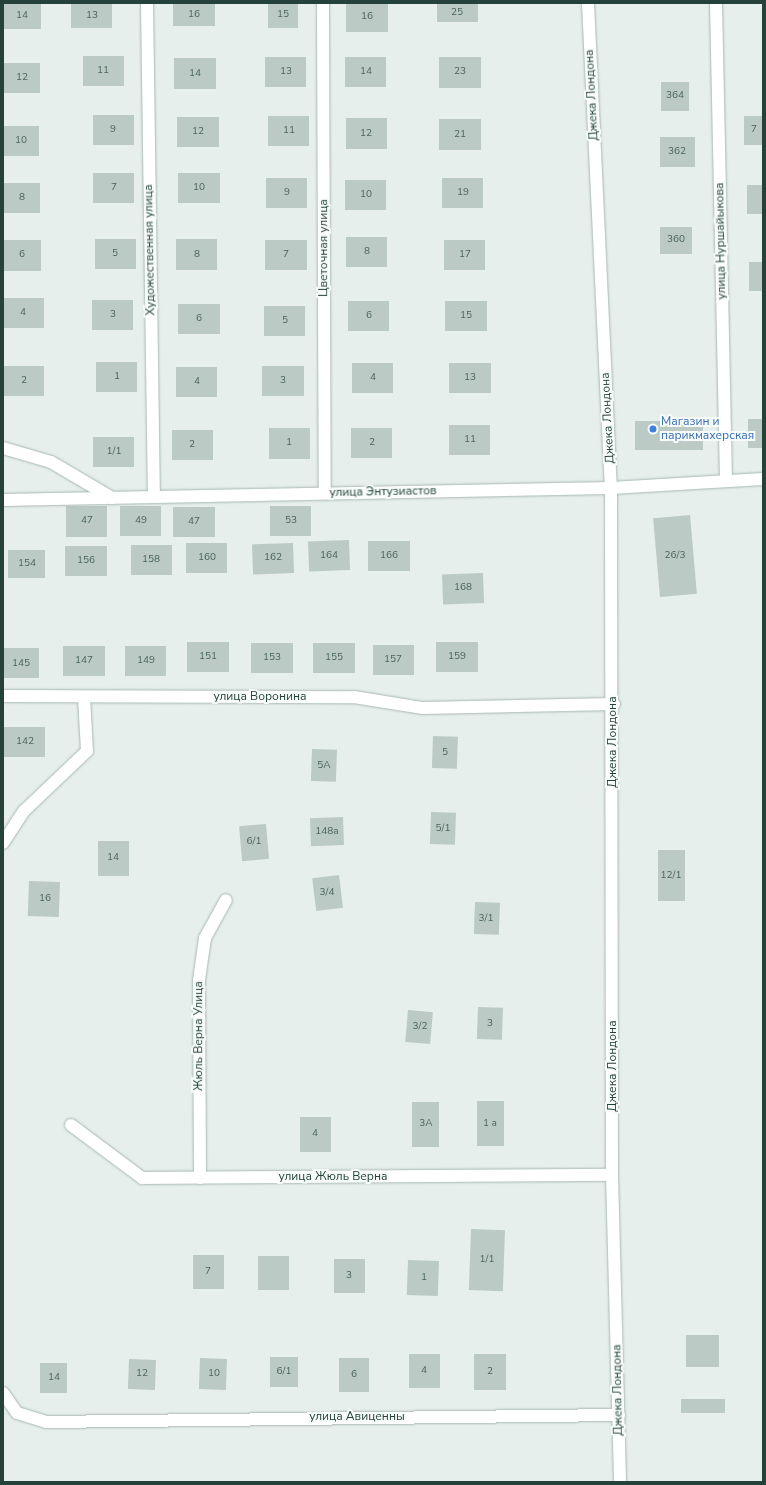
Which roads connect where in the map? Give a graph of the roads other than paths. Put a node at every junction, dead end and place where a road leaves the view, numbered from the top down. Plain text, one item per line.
1 (147, 3) edge
2 (324, 3) edge
3 (588, 3) edge
4 (716, 3) edge
5 (3, 448) edge
6 (763, 479) edge
7 (726, 480) junction
8 (611, 488) junction
9 (325, 493) junction
10 (154, 497) junction
11 (112, 498) junction
12 (3, 500) edge
13 (3, 696) edge
14 (84, 698) junction
15 (614, 704) junction
16 (3, 843) edge
17 (226, 900) dead end
18 (71, 1125) dead end
19 (612, 1175) junction
20 (200, 1178) junction
21 (3, 1393) edge
22 (619, 1415) junction
23 (620, 1482) edge

1 - 10 street, Художественная улица
2 - 9 street, Цветочная улица
3 - 8 street, Джека Лондона
4 - 7 street, улица Нуршайыкова
5 - 11 street
6 - 7 street, улица Энтузиастов
7 - 8 street, улица Энтузиастов
8 - 9 street, улица Энтузиастов
8 - 15 street, Джека Лондона
9 - 10 street, улица Энтузиастов
10 - 11 street, улица Энтузиастов
11 - 12 street, улица Энтузиастов
13 - 14 street, улица Воронина
14 - 15 street, улица Воронина
14 - 16 street
15 - 19 street, Джека Лондона
17 - 20 street, Жюль Верна Улица
18 - 20 street, улица Жюль Верна
19 - 20 street, улица Жюль Верна
19 - 22 street, Джека Лондона
21 - 22 street, улица Авиценны
22 - 23 street, Джека Лондона

